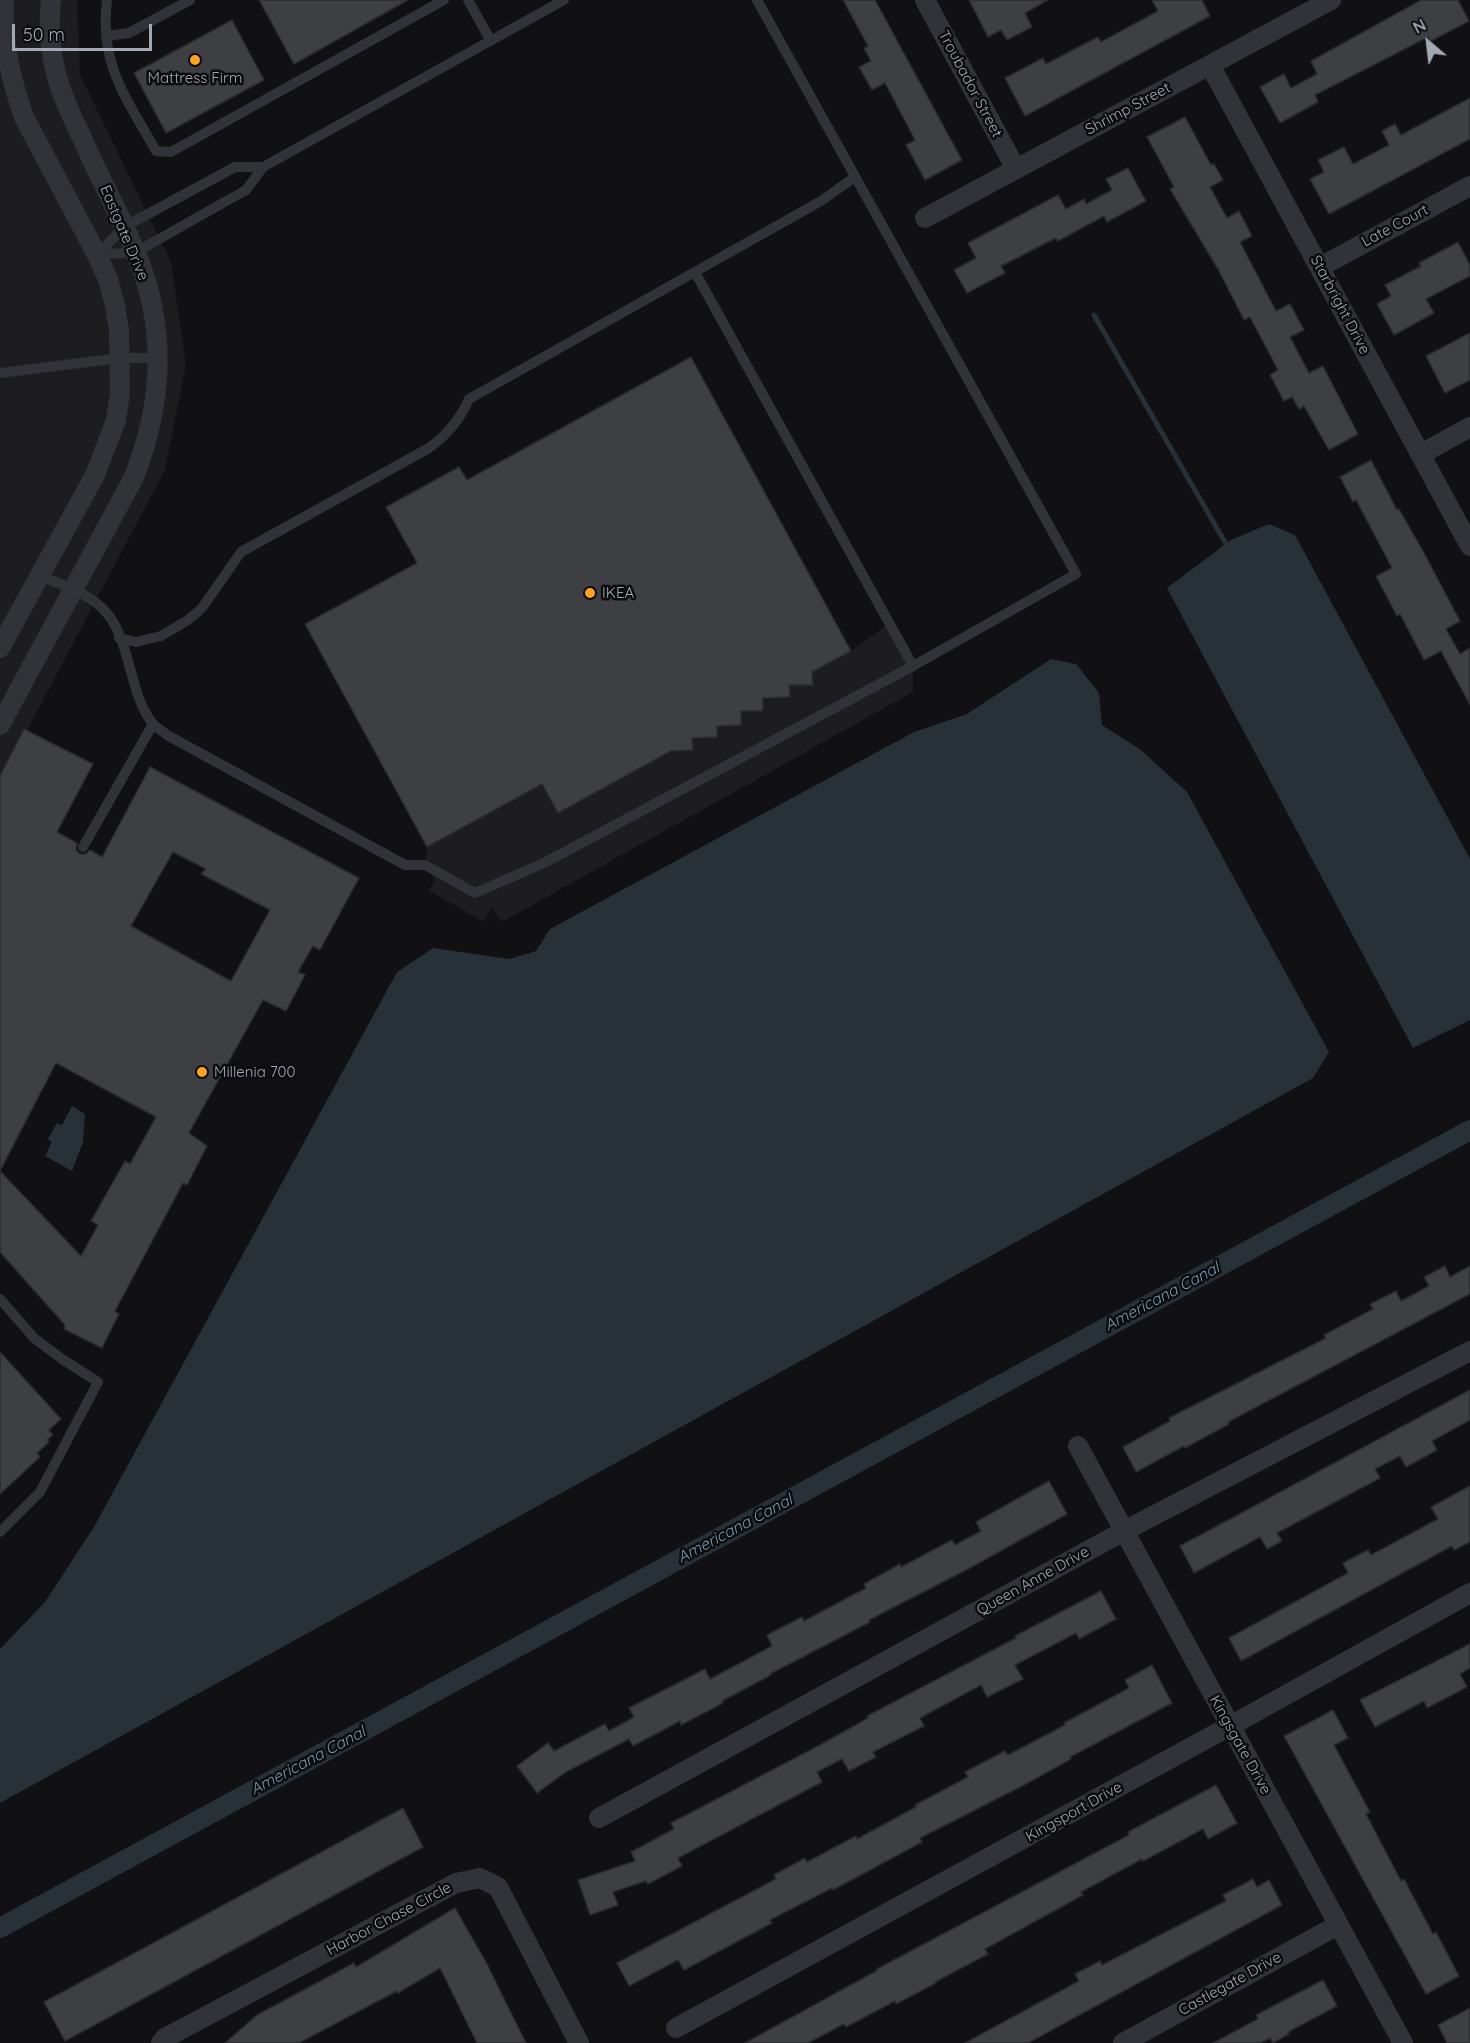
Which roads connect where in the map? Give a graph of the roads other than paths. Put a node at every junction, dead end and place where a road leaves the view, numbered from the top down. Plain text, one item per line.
1 (4, 0) edge
2 (51, 0) edge
3 (107, 0) edge
4 (190, 0) edge
5 (444, 0) edge
6 (468, 0) edge
7 (564, 0) edge
8 (757, 0) edge
9 (925, 0) edge
10 (1330, 0) edge
11 (106, 36) junction
12 (2, 38) edge
13 (491, 41) junction
14 (1210, 65) junction
15 (263, 167) junction
16 (1016, 169) junction
17 (855, 177) junction
18 (1470, 186) edge
19 (925, 218) dead end
20 (124, 227) junction
21 (136, 252) junction
22 (97, 255) junction
23 (1320, 267) junction
24 (695, 272) junction
25 (120, 358) junction
26 (157, 358) junction
27 (0, 373) edge
28 (1470, 427) edge
29 (1421, 454) junction
30 (1470, 546) edge
31 (40, 576) junction
32 (73, 590) junction
33 (119, 638) junction
34 (0, 648) edge
35 (914, 666) junction
36 (153, 724) junction
37 (0, 725) edge
38 (83, 847) dead end
39 (0, 1299) edge
40 (1470, 1351) edge
41 (1077, 1446) dead end
42 (1124, 1531) junction
43 (0, 1532) edge
44 (1470, 1593) edge
45 (1230, 1726) junction
46 (599, 1818) dead end
47 (1338, 1925) junction
48 (676, 2028) dead end
49 (161, 2043) edge
50 (579, 2043) edge
51 (1123, 2043) edge
52 (1403, 2043) edge

1 - 12 street
2 - 20 street, Eastgate Drive
3 - 11 lane
4 - 11 lane
5 - 11 lane
6 - 13 lane
7 - 13 lane
8 - 17 lane
9 - 16 street, Troubador Street
10 - 14 street, Shrimp Street
12 - 22 street
13 - 15 lane
14 - 16 street, Shrimp Street
14 - 23 street, Starbright Drive
15 - 20 lane
15 - 21 lane
16 - 19 street, Shrimp Street
17 - 24 lane
17 - 35 lane
18 - 23 street, Late Court
20 - 21 street, Eastgate Drive
20 - 22 lane
21 - 22 lane
21 - 26 street, Eastgate Drive
22 - 25 street
23 - 29 street, Starbright Drive
24 - 33 lane
24 - 35 lane
25 - 26 lane
25 - 27 lane
25 - 31 street
26 - 32 street, Eastgate Drive
28 - 29 street
29 - 30 street, Starbright Drive
31 - 32 lane
31 - 34 street
32 - 33 lane
32 - 37 street, Eastgate Drive
33 - 36 lane
35 - 36 lane
36 - 38 lane
39 - 43 lane
40 - 42 street, Queen Anne Drive
41 - 42 street, Kingsgate Drive
42 - 45 street, Kingsgate Drive
42 - 46 street, Queen Anne Drive
44 - 45 street, Kingsport Drive
45 - 47 street, Kingsgate Drive
45 - 48 street, Kingsport Drive
47 - 51 street, Castlegate Drive
47 - 52 street, Kingsgate Drive
49 - 50 street, Harbor Chase Circle

